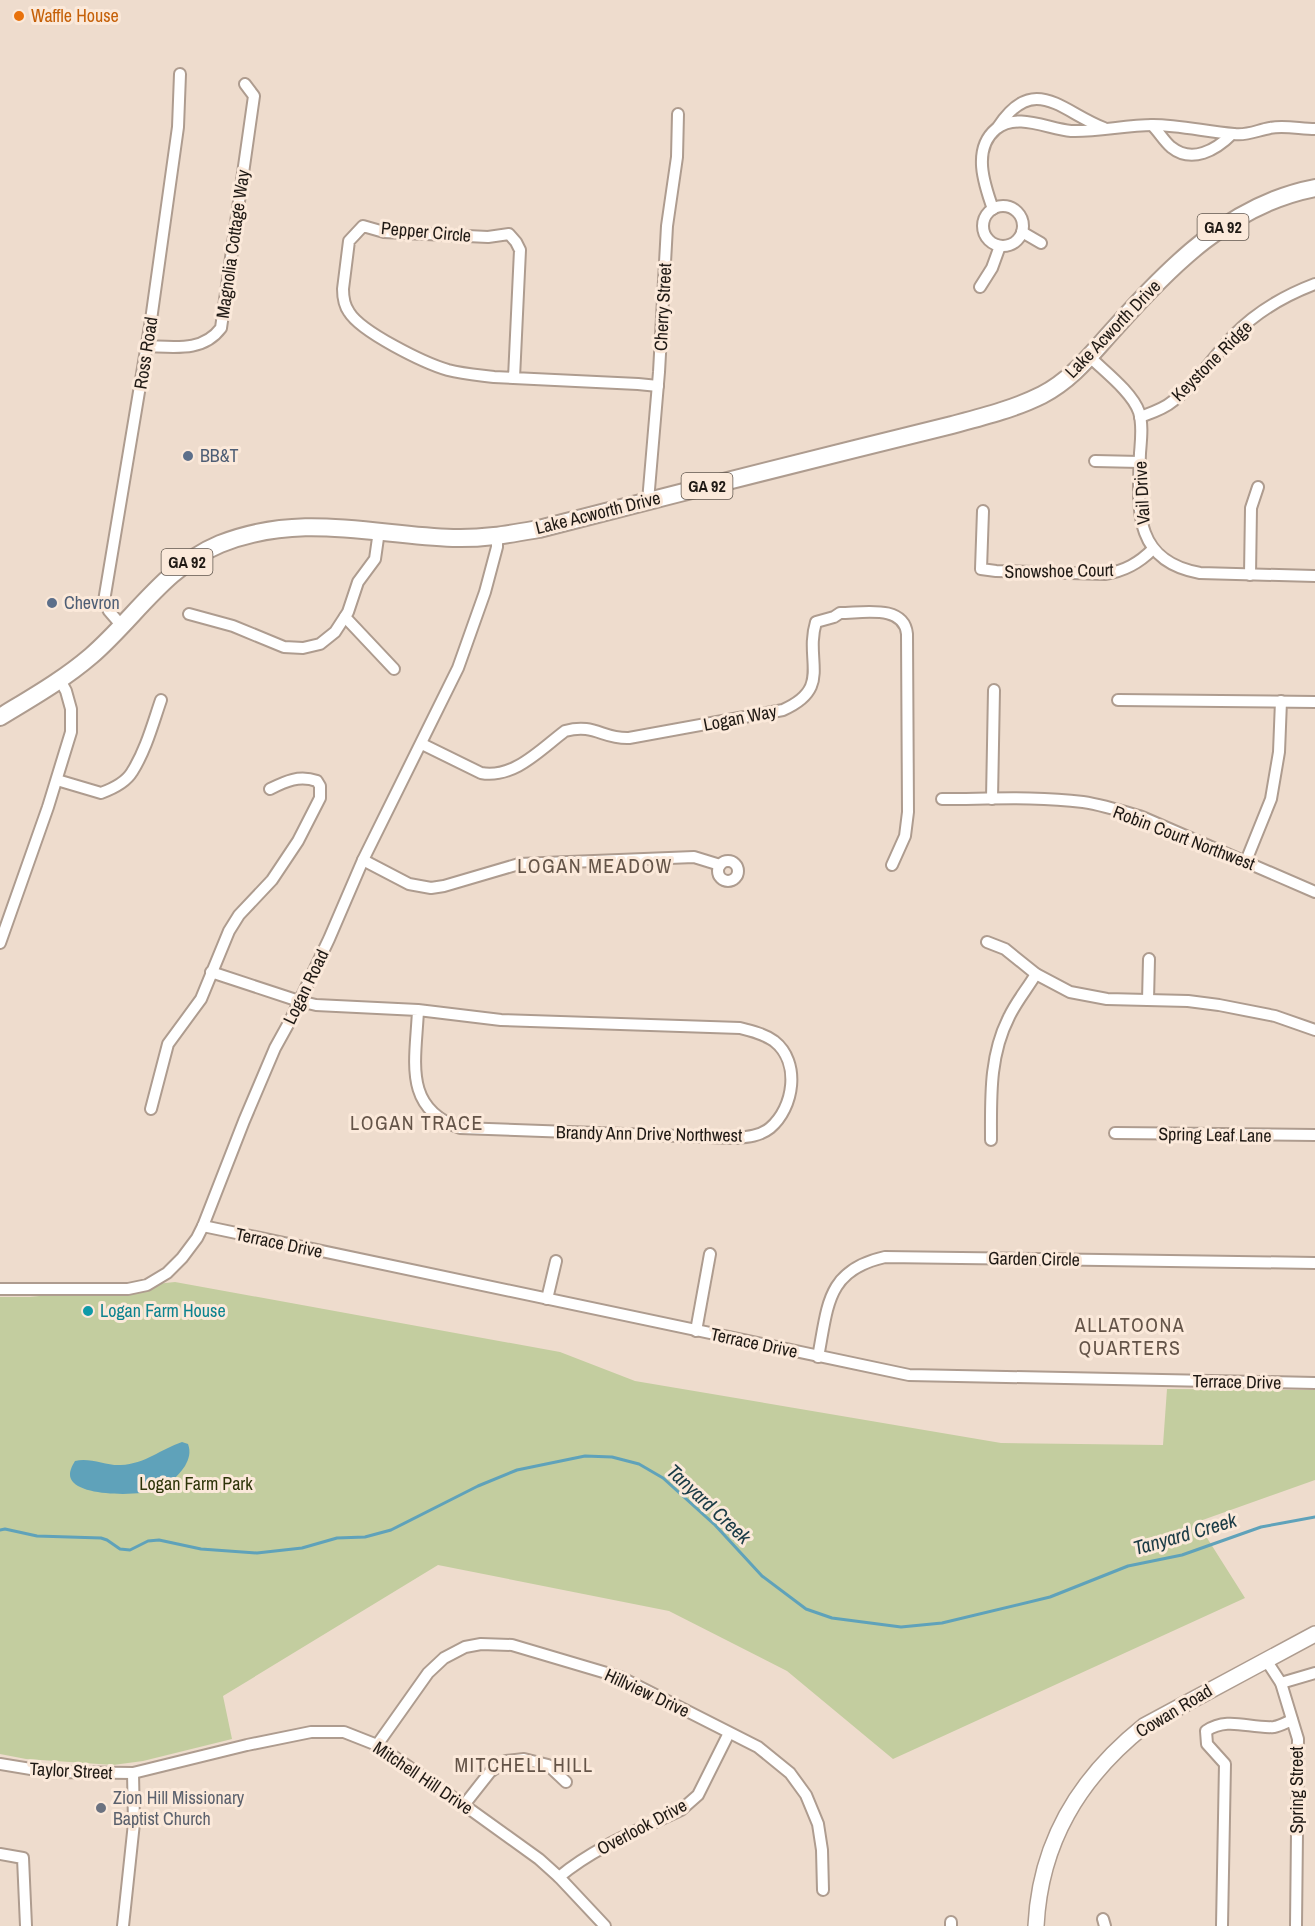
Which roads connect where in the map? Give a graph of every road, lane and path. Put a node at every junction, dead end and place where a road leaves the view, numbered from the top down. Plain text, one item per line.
1 (180, 74) dead end
2 (245, 84) dead end
3 (678, 114) dead end
4 (1152, 125) junction
5 (998, 128) junction
6 (1106, 129) junction
7 (1315, 129) edge
8 (1232, 134) junction
9 (1315, 188) edge
10 (993, 209) junction
11 (1022, 232) junction
12 (1041, 243) dead end
13 (1000, 246) junction
14 (1315, 284) edge
15 (980, 287) dead end
16 (147, 346) junction
17 (1090, 357) junction
18 (514, 378) junction
19 (658, 386) junction
20 (1140, 417) junction
21 (1095, 461) dead end
22 (1140, 462) junction
23 (1258, 487) dead end
24 (648, 501) junction
25 (983, 511) dead end
26 (379, 531) junction
27 (497, 536) junction
28 (1153, 549) junction
29 (1250, 575) junction
30 (1315, 576) edge
31 (189, 614) dead end
32 (345, 617) junction
33 (121, 625) junction
34 (394, 669) dead end
35 (60, 680) junction
36 (994, 690) dead end
37 (161, 700) dead end
38 (1118, 700) dead end
39 (1281, 701) junction
40 (1315, 702) edge
41 (0, 717) edge
42 (422, 744) junction
43 (57, 780) junction
44 (270, 789) dead end
45 (942, 799) dead end
46 (992, 799) junction
47 (363, 860) junction
48 (1246, 861) junction
49 (720, 865) dead end
50 (892, 865) dead end
51 (1315, 892) edge
52 (987, 942) dead end
53 (0, 943) edge
54 (1149, 959) dead end
55 (211, 972) junction
56 (1036, 974) junction
57 (1148, 1000) junction
58 (299, 1001) junction
59 (418, 1010) junction
60 (1315, 1030) edge
61 (152, 1109) dead end
62 (1115, 1133) dead end
63 (1315, 1136) edge
64 (991, 1140) dead end
65 (203, 1226) junction
66 (710, 1254) dead end
67 (556, 1261) dead end
68 (1315, 1263) edge
69 (0, 1289) edge
70 (547, 1299) junction
71 (696, 1331) junction
72 (818, 1357) junction
73 (1315, 1383) edge
74 (1315, 1634) edge
75 (1266, 1660) junction
76 (1315, 1672) edge
77 (1281, 1683) junction
78 (1292, 1720) junction
79 (729, 1733) junction
80 (377, 1745) junction
81 (0, 1764) edge
82 (133, 1773) junction
83 (566, 1782) dead end
84 (464, 1805) junction
85 (0, 1854) edge
86 (559, 1877) junction
87 (823, 1890) dead end
88 (26, 1926) edge
89 (123, 1926) edge
90 (605, 1926) edge
91 (1036, 1926) edge
92 (1222, 1926) edge
93 (1296, 1926) edge

1 - 16 street, Ross Road
2 - 16 street, Magnolia Cottage Way
3 - 19 street, Cherry Street
4 - 6 street
4 - 8 street
4 - 8 street
5 - 6 street
5 - 6 street
5 - 10 street
7 - 8 street
9 - 17 main road, Lake Acworth Drive / GA 92
10 - 11 street
10 - 13 street
11 - 12 street
11 - 13 street
13 - 15 street
14 - 20 street, Keystone Ridge
16 - 33 street, Ross Road
17 - 20 street
17 - 24 main road, Lake Acworth Drive / GA 92
18 - 18 street, Pepper Circle
18 - 19 street, Pepper Circle
19 - 24 street, Cherry Street
20 - 22 street, Vail Drive
21 - 22 street
22 - 28 street, Vail Drive
23 - 29 street
24 - 27 main road, Lake Acworth Drive / GA 92
25 - 28 street, Snowshoe Court
26 - 27 main road, Lake Acworth Drive / GA 92
26 - 32 street
26 - 33 main road, Lake Acworth Drive / GA 92
27 - 42 street, Logan Road
28 - 29 street, Vail Drive
29 - 30 street, Vail Drive
31 - 32 street
32 - 34 street
33 - 35 main road, Lake Acworth Drive / GA 92
35 - 41 main road, Lake Acworth Drive / GA 92
35 - 43 street
36 - 46 street
37 - 43 street
38 - 39 street
39 - 40 street
39 - 48 street
42 - 47 street, Logan Road
42 - 50 street, Logan Way
43 - 53 street
44 - 55 street
45 - 46 street, Robin Court Northwest
46 - 48 street, Robin Court Northwest
47 - 49 street
47 - 58 street, Logan Road
48 - 51 street, Robin Court Northwest
52 - 56 street
54 - 57 street
55 - 58 street, Brandy Ann Drive Northwest
55 - 61 street
56 - 57 street
56 - 64 street
57 - 60 street
58 - 59 street, Brandy Ann Drive Northwest
58 - 65 street, Logan Road
59 - 59 street, Brandy Ann Drive Northwest
62 - 63 street, Spring Leaf Lane
65 - 69 street, Logan Road
65 - 70 street, Terrace Drive
66 - 71 street
67 - 70 street
68 - 72 street, Garden Circle
70 - 71 street, Terrace Drive
71 - 72 street, Terrace Drive
72 - 73 street, Terrace Drive
74 - 75 main road, Cowan Road
75 - 77 street, Spring Street
75 - 91 main road, Cowan Road
76 - 77 street
77 - 78 street, Spring Street
78 - 92 street
78 - 93 street, Spring Street
79 - 80 street, Hillview Drive
79 - 86 street, Overlook Drive
79 - 87 street, Hillview Drive
80 - 82 street, Mitchell Hill Drive
80 - 84 street, Mitchell Hill Drive
81 - 82 street, Taylor Street
82 - 89 street, Taylor Street
83 - 84 street
84 - 86 street, Mitchell Hill Drive
85 - 88 street
86 - 90 street, Mitchell Hill Drive

